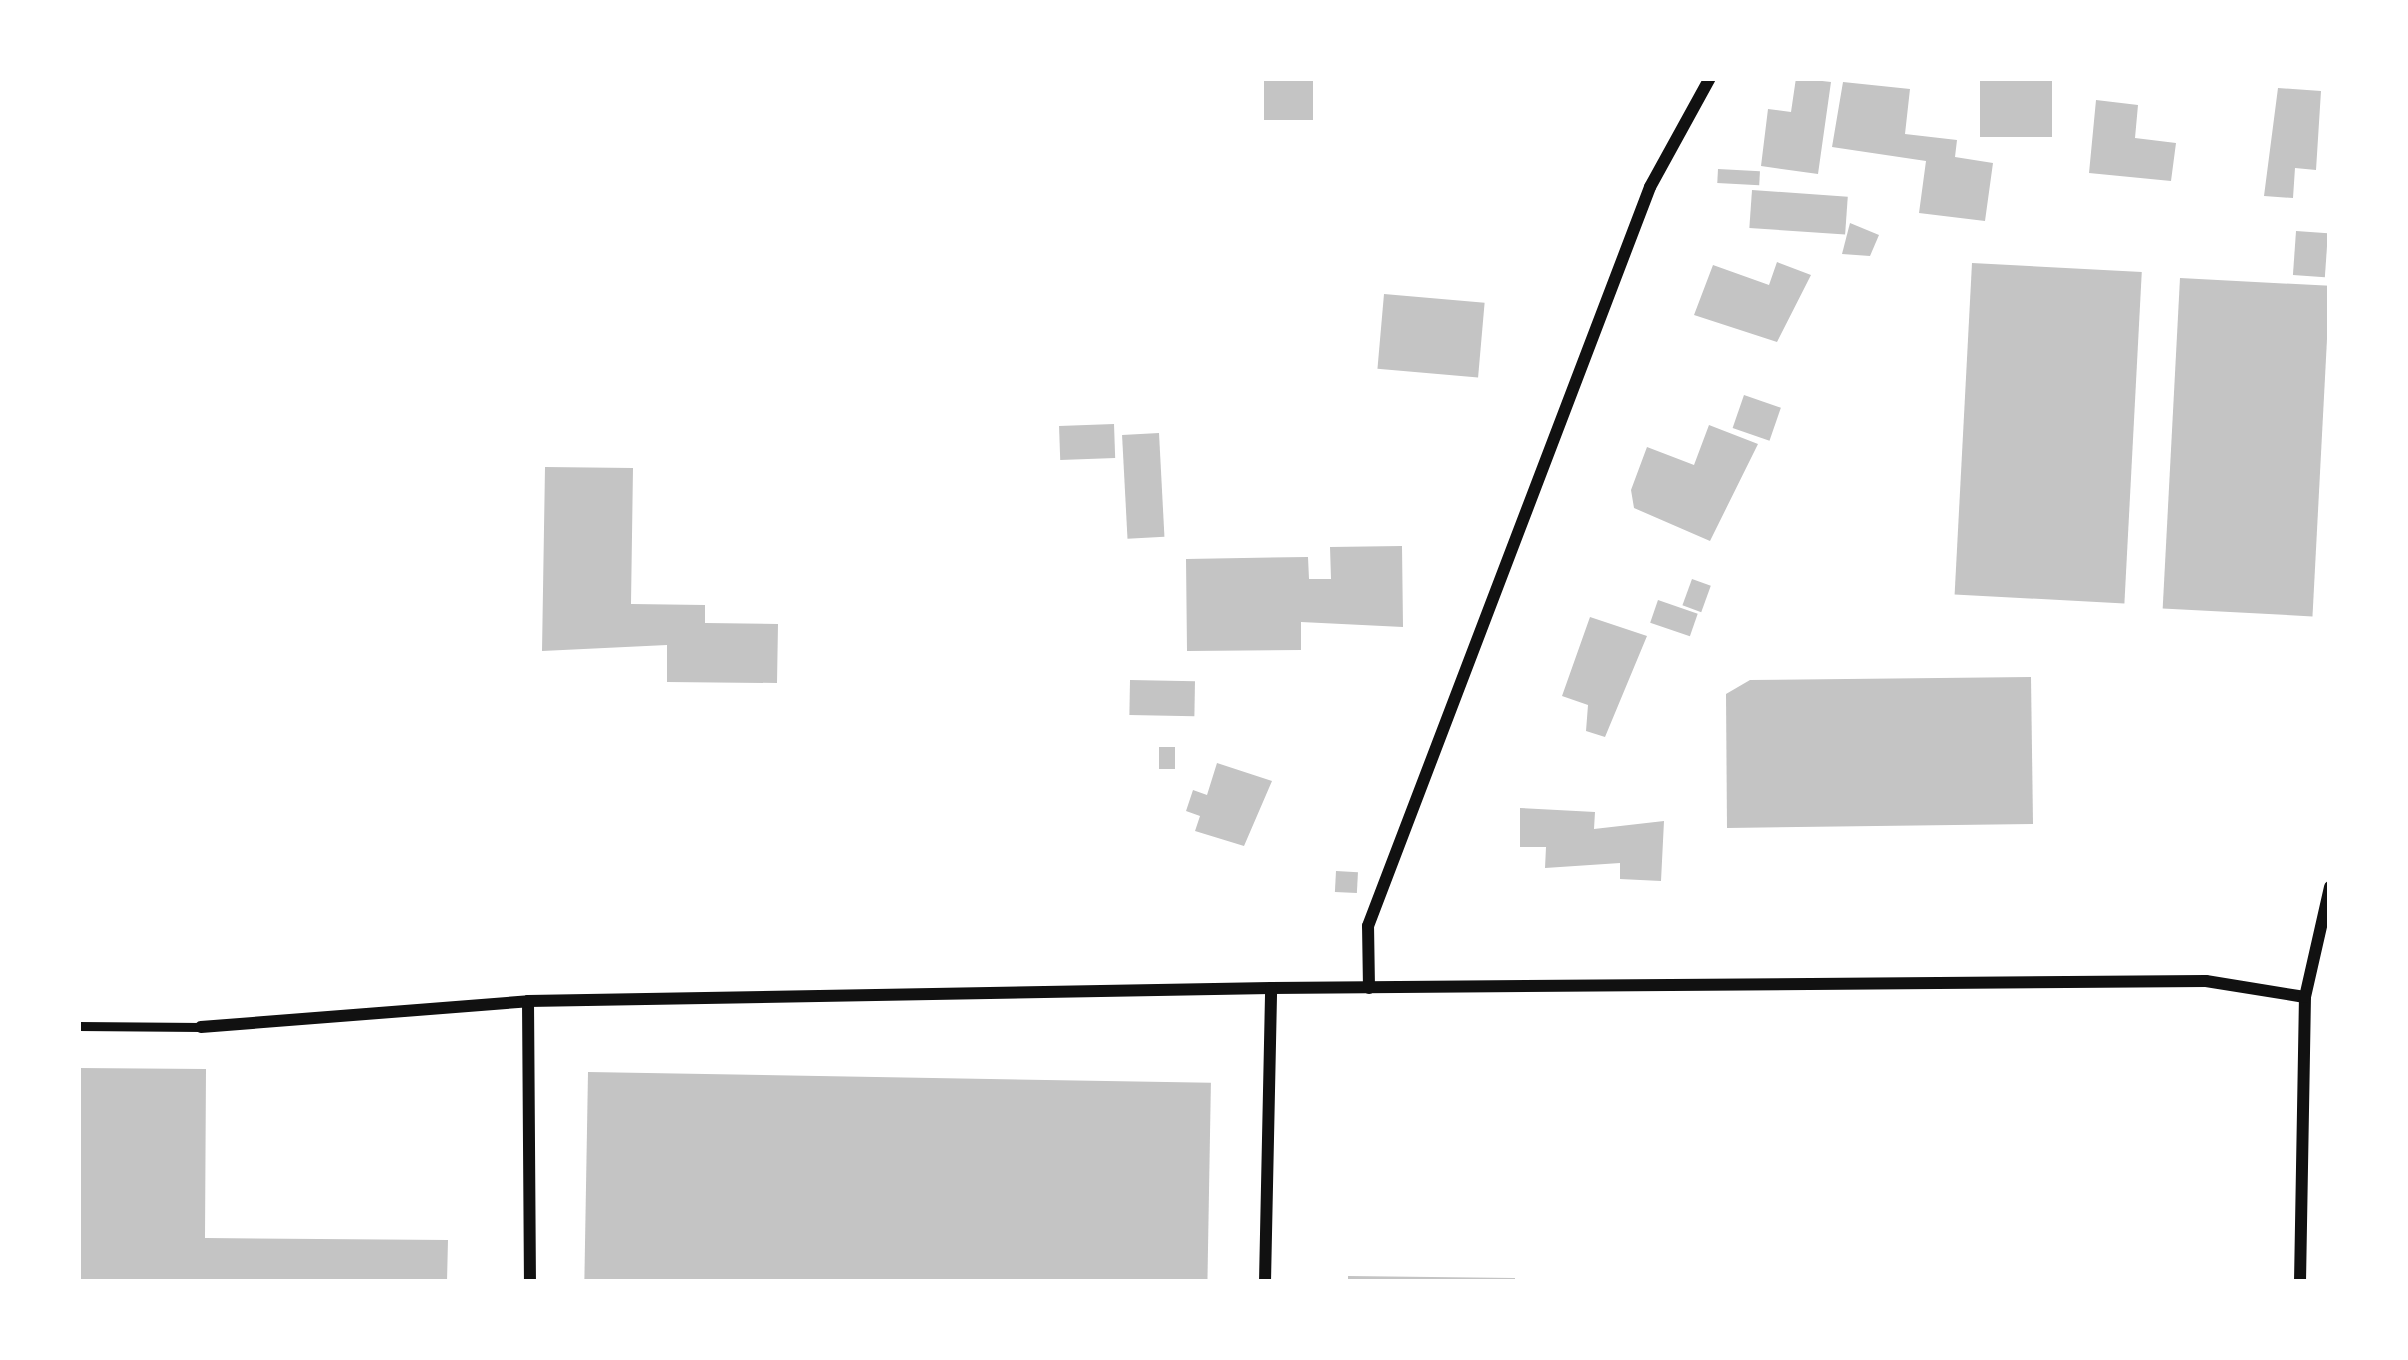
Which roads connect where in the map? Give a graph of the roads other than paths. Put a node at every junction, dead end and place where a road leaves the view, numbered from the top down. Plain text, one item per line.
1 (1709, 78) edge
2 (2330, 887) edge
3 (1271, 988) junction
4 (1369, 988) junction
5 (2305, 997) junction
6 (528, 1001) junction
7 (78, 1026) edge
8 (201, 1027) joint
9 (530, 1282) edge
10 (1265, 1282) edge
11 (2300, 1282) edge

1 - 4 street
2 - 5 street
3 - 4 street
3 - 6 street
3 - 10 street
4 - 5 street
5 - 11 street
6 - 8 street
6 - 9 street
7 - 8 lane

